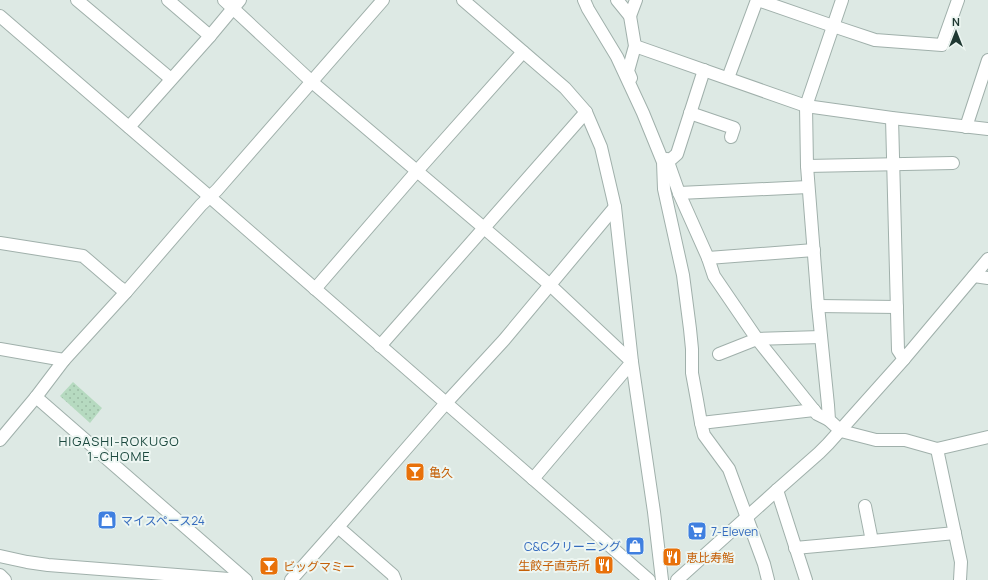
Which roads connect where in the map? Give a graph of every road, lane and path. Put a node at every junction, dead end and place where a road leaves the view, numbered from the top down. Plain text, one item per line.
1 (77, 0) edge
2 (168, 0) edge
3 (224, 0) edge
4 (383, 0) edge
5 (463, 0) edge
6 (584, 0) edge
7 (618, 0) edge
8 (636, 0) edge
9 (757, 0) edge
10 (842, 0) edge
11 (958, 0) edge
12 (237, 4) edge
13 (0, 16) edge
14 (630, 16) junction
15 (833, 26) junction
16 (210, 36) junction
17 (635, 46) junction
18 (523, 52) junction
19 (988, 60) edge
20 (704, 70) junction
21 (728, 78) junction
22 (171, 79) junction
23 (312, 82) junction
24 (806, 106) junction
25 (586, 112) junction
26 (690, 113) junction
27 (892, 118) junction
28 (966, 127) junction
29 (129, 128) junction
30 (988, 129) edge
31 (731, 137) dead end
32 (668, 162) junction
33 (953, 163) dead end
34 (894, 164) junction
35 (807, 166) junction
36 (417, 171) junction
37 (808, 186) junction
38 (679, 193) junction
39 (210, 197) junction
40 (615, 207) junction
41 (484, 228) junction
42 (0, 243) edge
43 (814, 250) junction
44 (708, 258) junction
45 (988, 259) edge
46 (974, 276) junction
47 (988, 278) edge
48 (550, 285) junction
49 (315, 289) junction
50 (126, 292) junction
51 (818, 306) junction
52 (897, 306) junction
53 (821, 337) junction
54 (757, 339) junction
55 (380, 346) junction
56 (0, 349) edge
57 (719, 354) dead end
58 (904, 359) junction
59 (64, 360) junction
60 (632, 362) junction
61 (36, 397) junction
62 (446, 403) junction
63 (814, 410) junction
64 (829, 420) junction
65 (701, 423) junction
66 (841, 431) junction
67 (988, 437) edge
68 (0, 440) edge
69 (937, 449) junction
70 (533, 479) junction
71 (777, 490) junction
72 (865, 506) dead end
73 (746, 518) junction
74 (338, 527) junction
75 (955, 533) junction
76 (872, 541) junction
77 (796, 548) junction
78 (0, 556) edge
79 (0, 575) edge
80 (180, 578) edge
81 (5, 580) edge
82 (242, 580) edge
83 (246, 580) edge
84 (291, 580) edge
85 (395, 580) edge
86 (649, 580) edge
87 (662, 580) edge
88 (677, 580) edge
89 (768, 580) edge
90 (806, 580) edge
91 (960, 580) edge

1 - 22 street
2 - 16 street
3 - 12 street
4 - 23 street
5 - 18 street
6 - 65 street
7 - 14 street
8 - 14 street
9 - 15 street
9 - 21 street
10 - 15 street
11 - 15 street
12 - 16 street
12 - 23 street
13 - 29 street
14 - 17 street
15 - 24 street
16 - 22 street
17 - 20 street
17 - 32 street
18 - 25 street
18 - 36 street
19 - 28 street
20 - 21 street
20 - 26 street
21 - 24 street
22 - 29 street
23 - 36 street
23 - 39 street
24 - 27 street
24 - 35 street
25 - 40 street
25 - 41 street
26 - 31 street
26 - 32 street
27 - 28 street
27 - 34 street
28 - 30 street
29 - 39 street
32 - 38 street
33 - 34 street
34 - 35 street
34 - 52 street
35 - 37 street
36 - 41 street
36 - 49 street
37 - 38 street
37 - 43 street
38 - 44 street
39 - 49 street
39 - 50 street
40 - 48 street
40 - 60 street
41 - 48 street
41 - 55 street
42 - 50 street
43 - 44 street
43 - 51 street
44 - 54 street
45 - 46 street
46 - 47 street
46 - 58 street
48 - 60 street
48 - 62 street
49 - 55 street
50 - 59 street
51 - 52 street
51 - 53 street
52 - 58 street
53 - 54 street
53 - 64 street
54 - 57 street
54 - 63 street
55 - 62 street
56 - 59 street
58 - 66 street
59 - 61 street
60 - 70 street
60 - 87 street
61 - 68 street
61 - 83 street
62 - 70 street
62 - 74 street
63 - 64 street
63 - 65 street
64 - 66 street
65 - 73 street
66 - 69 street
66 - 71 street
67 - 69 street
69 - 75 street
70 - 86 street
71 - 73 street
71 - 77 street
72 - 76 street
73 - 88 street
73 - 89 street
74 - 84 street
74 - 85 street
75 - 76 street
75 - 91 street
76 - 77 street
77 - 90 street
78 - 80 street
79 - 81 street
80 - 82 street

